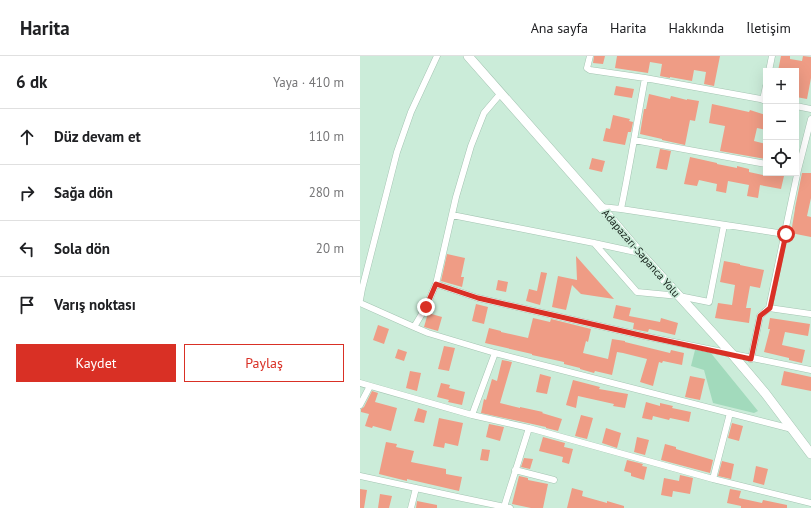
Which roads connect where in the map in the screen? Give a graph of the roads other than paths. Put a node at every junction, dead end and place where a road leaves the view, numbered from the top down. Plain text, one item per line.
1 (437, 56) edge
2 (468, 56) edge
3 (590, 56) edge
4 (772, 56) edge
5 (770, 68) edge
6 (645, 78) junction
7 (500, 94) junction
8 (763, 100) edge
9 (799, 107) edge
10 (811, 109) edge
11 (811, 119) edge
12 (634, 140) junction
13 (763, 163) edge
14 (799, 163) edge
15 (796, 176) edge
16 (601, 207) junction
17 (621, 208) junction
18 (452, 215) junction
19 (724, 224) junction
20 (786, 234) junction
21 (594, 243) junction
22 (640, 253) junction
23 (436, 284) junction
24 (679, 296) junction
25 (360, 300) edge
26 (360, 303) edge
27 (770, 308) junction
28 (811, 314) edge
29 (414, 327) junction
30 (495, 353) junction
31 (732, 354) junction
32 (751, 359) junction
33 (811, 370) edge
34 (360, 383) edge
35 (370, 386) junction
36 (360, 405) edge
37 (730, 414) junction
38 (472, 415) junction
39 (529, 428) junction
40 (792, 428) junction
41 (808, 446) edge
42 (811, 454) edge
43 (515, 470) junction
44 (360, 476) edge
45 (713, 479) junction
46 (554, 480) dead end
47 (416, 488) junction
48 (811, 503) edge
49 (487, 506) edge
50 (507, 507) edge
51 (411, 508) edge

1 - 25 street
2 - 7 main road, Adapazarı-Sapanca Yolu
3 - 6 street
4 - 5 street
6 - 8 street
6 - 12 street
7 - 16 main road, Adapazarı-Sapanca Yolu
7 - 18 street
9 - 10 street
11 - 14 street
12 - 13 street
12 - 17 street
15 - 20 street
16 - 17 street
16 - 22 main road, Adapazarı-Sapanca Yolu
17 - 19 street
18 - 21 street
18 - 23 street
19 - 20 street
19 - 24 street
20 - 27 street
21 - 22 street
21 - 24 street
22 - 24 main road, Adapazarı-Sapanca Yolu
23 - 29 street
23 - 31 street
24 - 31 main road, Adapazarı-Sapanca Yolu
26 - 29 street
27 - 28 street
27 - 32 street
29 - 30 street
30 - 37 street
30 - 38 street
31 - 32 street
31 - 40 main road, Adapazarı-Sapanca Yolu
32 - 33 street
34 - 35 street
35 - 36 street
35 - 38 street
37 - 40 street
37 - 45 street
38 - 39 street
39 - 43 street
39 - 45 street
40 - 41 main road, Adapazarı-Sapanca Yolu
41 - 42 main road, Adapazarı-Sapanca Yolu
43 - 46 street
43 - 50 street
44 - 47 street
45 - 48 street
47 - 49 street
47 - 51 street
49 - 50 street

